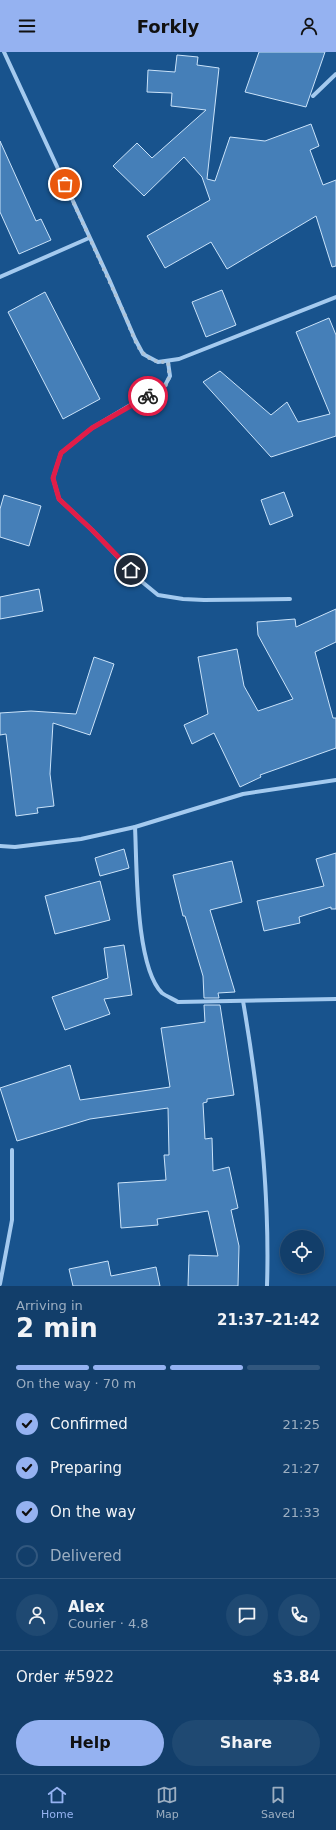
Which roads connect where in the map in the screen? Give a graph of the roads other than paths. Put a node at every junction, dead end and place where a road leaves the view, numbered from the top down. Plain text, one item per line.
1 (4, 52) edge
2 (336, 74) edge
3 (313, 96) dead end
4 (89, 238) junction
5 (0, 277) edge
6 (336, 297) edge
7 (168, 362) junction
8 (290, 599) dead end
9 (336, 780) edge
10 (135, 827) junction
11 (0, 846) edge
12 (336, 999) edge
13 (243, 1000) junction
14 (12, 1150) dead end
15 (0, 1284) edge
16 (267, 1286) edge

1 - 4 street
2 - 3 street
4 - 5 street
4 - 7 street
6 - 7 street
7 - 8 street
9 - 10 street
10 - 11 street
10 - 13 street
12 - 13 street
13 - 16 street
14 - 15 street

